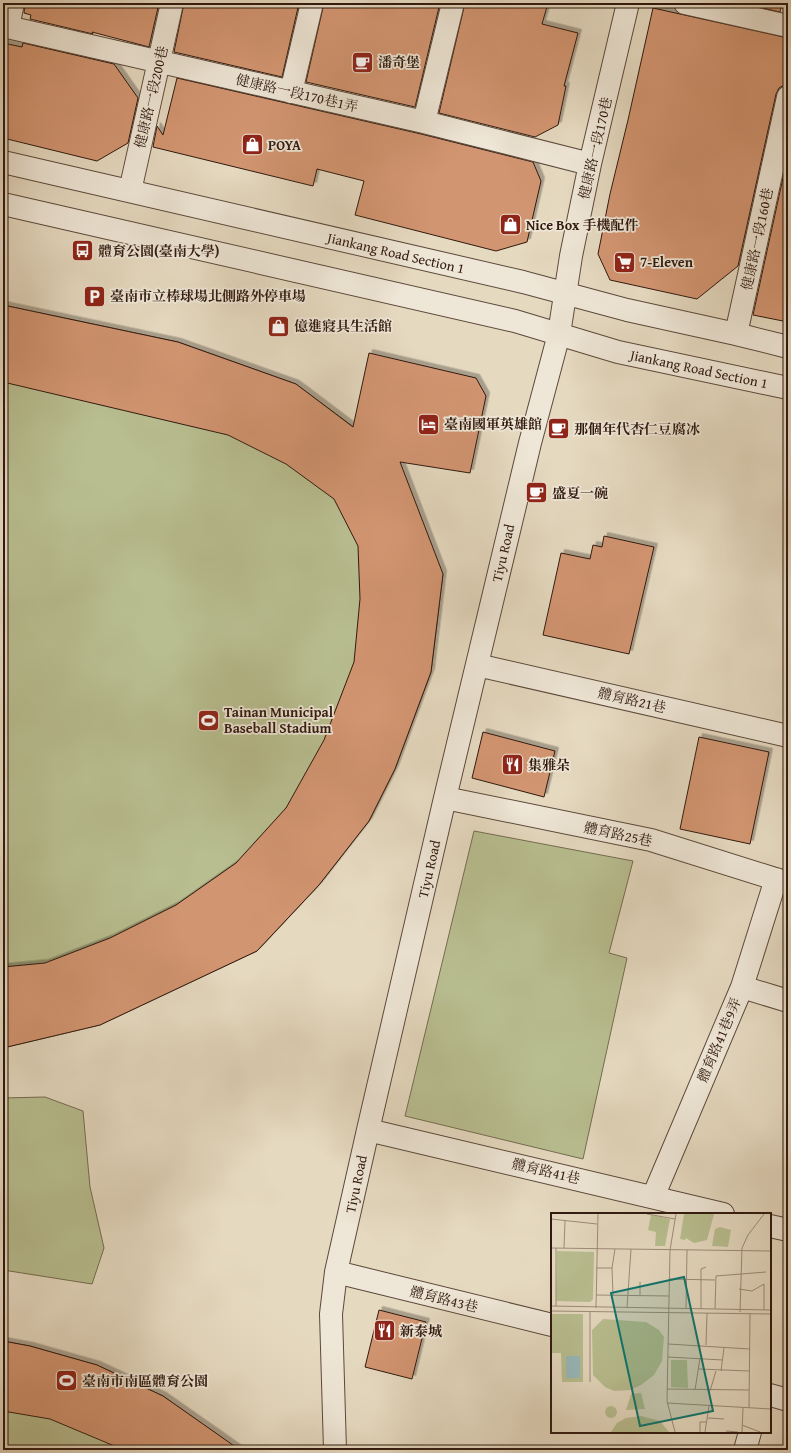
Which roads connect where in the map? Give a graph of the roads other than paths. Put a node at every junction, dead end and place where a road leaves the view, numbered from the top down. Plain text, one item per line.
1 (14, 3) edge
2 (172, 3) edge
3 (312, 3) edge
4 (453, 3) edge
5 (628, 3) edge
6 (685, 3) edge
7 (5, 26) edge
8 (788, 26) edge
9 (158, 61) junction
10 (291, 92) junction
11 (788, 97) edge
12 (424, 122) junction
13 (3, 162) edge
14 (590, 164) junction
15 (130, 191) junction
16 (3, 204) edge
17 (566, 293) junction
18 (559, 334) junction
19 (736, 334) junction
20 (788, 347) edge
21 (788, 388) edge
22 (477, 665) junction
23 (788, 736) edge
24 (445, 798) junction
25 (782, 881) edge
26 (742, 986) junction
27 (788, 1001) edge
28 (368, 1130) junction
29 (653, 1197) junction
30 (719, 1213) edge
31 (771, 1226) edge
32 (788, 1230) edge
33 (336, 1272) junction
34 (551, 1325) edge
35 (771, 1395) edge
36 (788, 1400) edge
37 (750, 1433) edge
38 (335, 1450) edge
39 (745, 1450) edge

1 - 7 street
2 - 9 street, 健康路一段200巷
3 - 10 street
4 - 12 street
5 - 14 street, 健康路一段170巷
6 - 8 street
7 - 9 street, 健康路一段170巷1弄
9 - 10 street, 健康路一段170巷1弄
9 - 15 street, 健康路一段200巷
10 - 12 street, 健康路一段170巷1弄
11 - 19 street, 健康路一段160巷
12 - 14 street, 健康路一段170巷1弄
13 - 15 street, Jiankang Road Section 1
14 - 17 street, 健康路一段170巷
15 - 17 street, Jiankang Road Section 1
16 - 18 street, Jiankang Road Section 1
17 - 18 street, Tiyu Road
17 - 19 street, Jiankang Road Section 1
18 - 21 street, Jiankang Road Section 1
18 - 22 street, Tiyu Road
19 - 20 street, Jiankang Road Section 1
22 - 23 street, 體育路21巷
22 - 24 street, Tiyu Road
24 - 25 street, 體育路25巷
24 - 28 street, Tiyu Road
25 - 26 street, 體育路41巷9弄
26 - 27 street
26 - 29 street, 體育路41巷9弄
28 - 29 street, 體育路41巷
28 - 33 street, Tiyu Road
29 - 30 street, 體育路41巷
31 - 32 street
33 - 34 street, 體育路43巷
33 - 38 street, Tiyu Road
35 - 36 street
37 - 39 street

